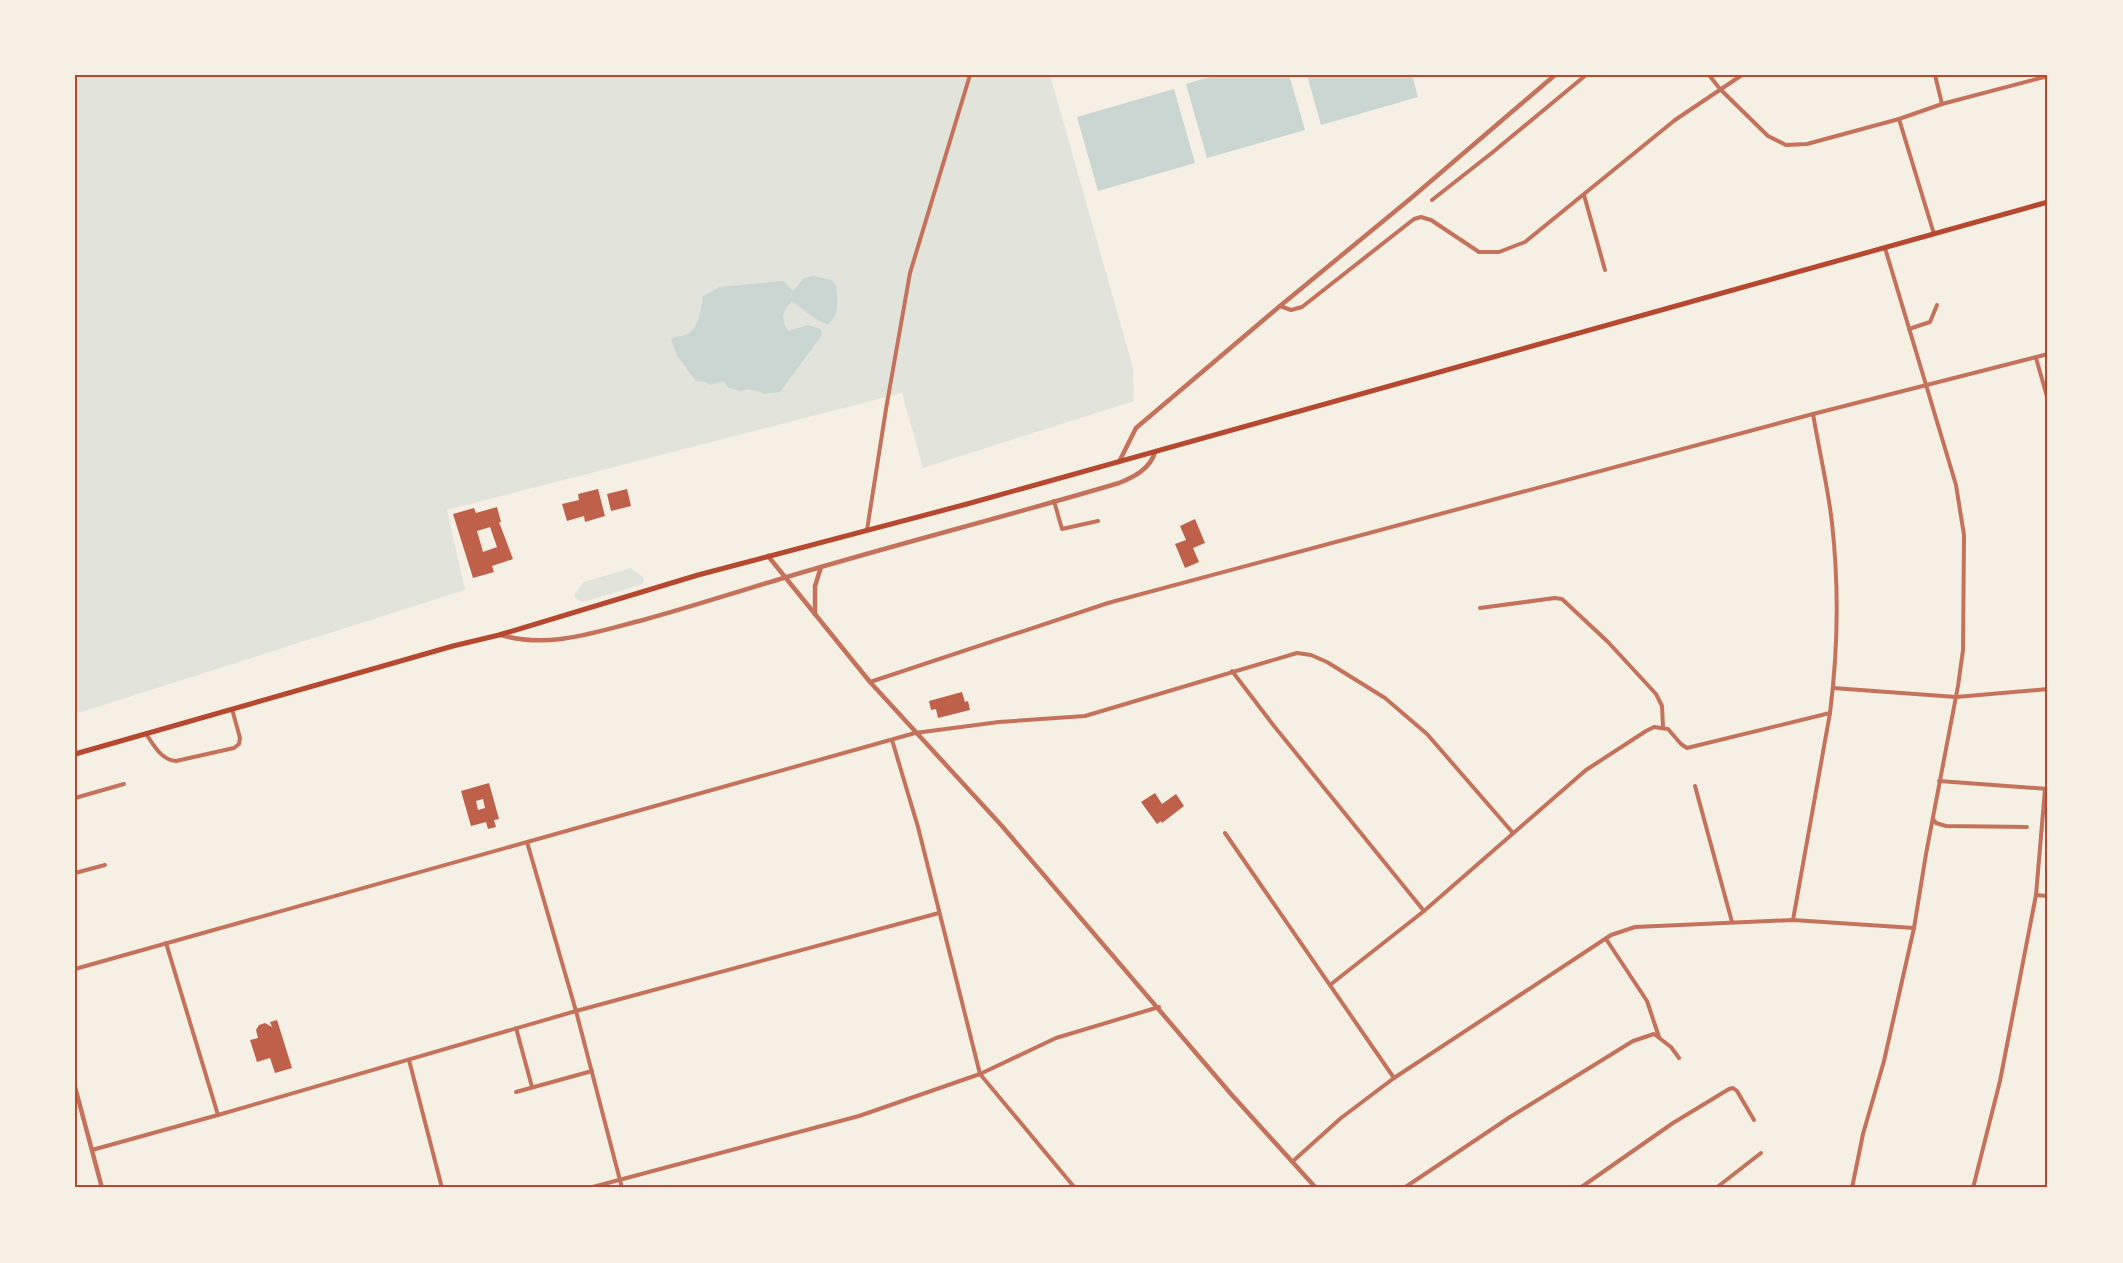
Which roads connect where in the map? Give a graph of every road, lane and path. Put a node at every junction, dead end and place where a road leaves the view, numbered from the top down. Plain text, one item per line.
1 (970, 75) edge
2 (1555, 75) edge
3 (1586, 75) edge
4 (1709, 75) edge
5 (1743, 75) edge
6 (1935, 75) edge
7 (2048, 76) edge
8 (1720, 89) junction
9 (1942, 104) junction
10 (1899, 119) junction
11 (1584, 195) junction
12 (1432, 200) dead end
13 (2048, 202) edge
14 (1934, 234) junction
15 (1886, 248) junction
16 (1605, 270) dead end
17 (1937, 305) dead end
18 (1280, 306) junction
19 (1909, 329) junction
20 (2048, 354) edge
21 (2036, 358) junction
22 (1926, 387) junction
23 (2048, 400) edge
24 (1814, 414) junction
25 (1155, 452) junction
26 (1119, 462) junction
27 (1054, 501) junction
28 (1098, 520) dead end
29 (867, 530) junction
30 (768, 556) junction
31 (820, 567) junction
32 (786, 577) junction
33 (1480, 608) dead end
34 (815, 614) junction
35 (499, 634) junction
36 (1232, 670) junction
37 (870, 682) junction
38 (1833, 688) junction
39 (2048, 689) edge
40 (1956, 697) junction
41 (232, 709) junction
42 (1830, 712) junction
43 (1663, 727) junction
44 (915, 733) junction
45 (146, 734) junction
46 (892, 740) junction
47 (75, 754) edge
48 (1939, 781) junction
49 (124, 784) dead end
50 (1695, 786) dead end
51 (2046, 789) edge
52 (75, 798) edge
53 (1932, 818) junction
54 (2027, 827) dead end
55 (1225, 832) dead end
56 (1513, 833) junction
57 (527, 842) junction
58 (105, 865) dead end
59 (75, 873) edge
60 (2036, 895) junction
61 (2048, 896) edge
62 (1424, 911) junction
63 (939, 913) junction
64 (1793, 920) junction
65 (1732, 922) junction
66 (1914, 928) junction
67 (1606, 939) junction
68 (166, 944) junction
69 (75, 969) edge
70 (1330, 985) junction
71 (1159, 1007) junction
72 (576, 1011) junction
73 (516, 1028) junction
74 (1659, 1036) junction
75 (1679, 1058) dead end
76 (409, 1059) junction
77 (592, 1071) junction
78 (980, 1074) junction
79 (1394, 1078) junction
80 (75, 1087) edge
81 (532, 1087) junction
82 (516, 1092) dead end
83 (218, 1115) junction
84 (1754, 1120) dead end
85 (91, 1150) junction
86 (1761, 1153) dead end
87 (1292, 1162) junction
88 (620, 1180) junction
89 (102, 1188) edge
90 (442, 1188) edge
91 (590, 1188) edge
92 (622, 1188) edge
93 (1075, 1188) edge
94 (1316, 1188) edge
95 (1404, 1188) edge
96 (1580, 1188) edge
97 (1716, 1188) edge
98 (1852, 1188) edge
99 (1973, 1188) edge

1 - 29 street
2 - 18 street
3 - 12 street
4 - 8 street
5 - 8 street
6 - 9 street
7 - 9 street
8 - 10 street
8 - 11 street
9 - 10 street
10 - 14 street
11 - 16 street
11 - 18 street
13 - 14 main road
14 - 15 main road
15 - 19 street
15 - 25 main road
17 - 19 street
18 - 26 street
19 - 22 street
20 - 21 street
21 - 22 street
21 - 23 street
22 - 24 street
22 - 40 street
24 - 37 street
24 - 38 street
25 - 26 main road
25 - 27 street
26 - 29 main road
27 - 28 street
27 - 31 street
29 - 30 main road
30 - 32 street
30 - 35 main road
31 - 32 street
31 - 34 street
32 - 34 street
32 - 35 street
33 - 43 street
34 - 37 street
35 - 41 main road
36 - 44 street
36 - 56 street
36 - 62 street
37 - 44 street
38 - 40 street
38 - 42 street
39 - 40 street
40 - 48 street
41 - 45 main road
41 - 45 street
42 - 43 street
42 - 64 street
43 - 56 street
44 - 46 street
44 - 71 street
45 - 47 main road
46 - 57 street
46 - 63 street
48 - 51 street
48 - 53 street
49 - 52 street
50 - 65 street
51 - 60 street
53 - 54 street
53 - 66 street
55 - 70 street
56 - 62 street
57 - 68 street
57 - 72 street
58 - 59 street
60 - 61 street
60 - 99 street
62 - 70 street
63 - 72 street
63 - 78 street
64 - 65 street
64 - 66 street
65 - 67 street
66 - 98 street
67 - 74 street
67 - 79 street
68 - 69 street
68 - 83 street
70 - 79 street
71 - 78 street
71 - 87 street
72 - 73 street
72 - 77 street
73 - 76 street
73 - 81 street
74 - 75 street
74 - 95 street
76 - 83 street
76 - 90 street
77 - 81 street
77 - 88 street
78 - 88 street
78 - 93 street
79 - 87 street
80 - 85 street
81 - 82 street
83 - 85 street
84 - 96 street
85 - 89 street
86 - 97 street
87 - 94 street
88 - 91 street
88 - 92 street

